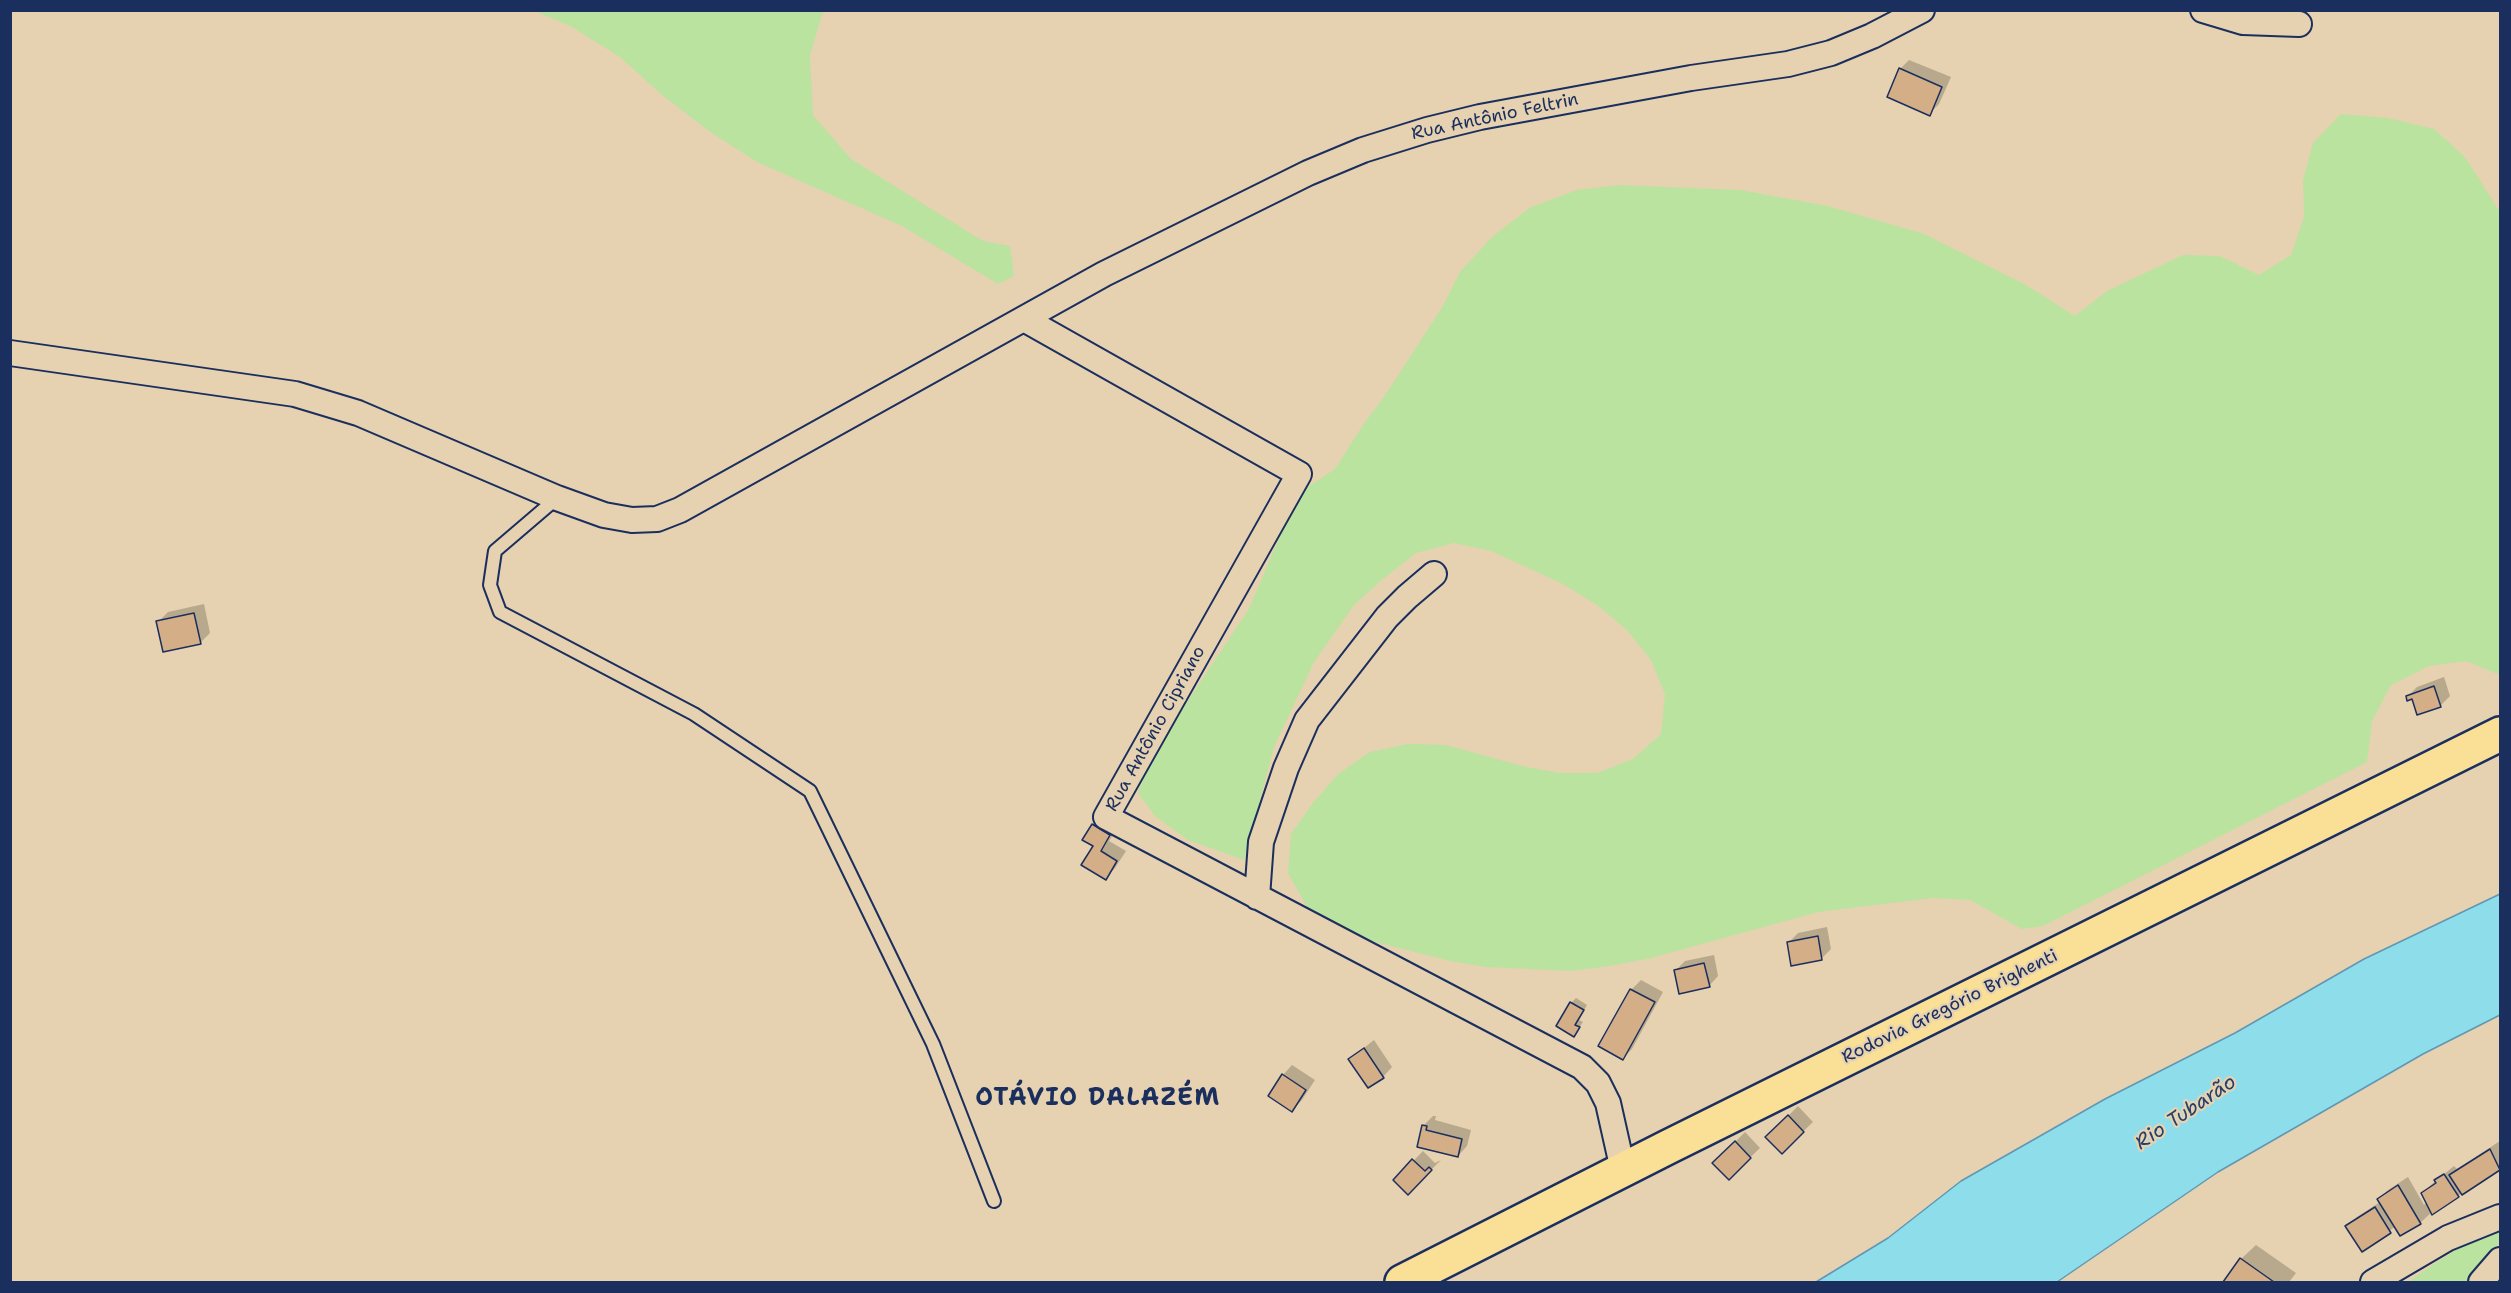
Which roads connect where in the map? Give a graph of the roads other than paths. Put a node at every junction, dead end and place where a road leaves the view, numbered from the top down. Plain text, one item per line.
1 (1922, 10) edge
2 (2203, 10) edge
3 (2299, 24) dead end
4 (1024, 319) junction
5 (10, 353) edge
6 (557, 498) junction
7 (1434, 574) dead end
8 (2500, 734) edge
9 (1257, 897) junction
10 (1623, 1170) junction
11 (994, 1201) dead end
12 (2500, 1217) edge
13 (2500, 1260) edge
14 (1402, 1282) edge
15 (2373, 1282) edge
16 (2481, 1282) edge

1 - 4 street, Rua Antônio Feltrin
2 - 3 street
4 - 6 street, Rua Antônio Feltrin
4 - 9 street, Rua Antônio Cipriano
5 - 6 street, Rua Antônio Feltrin
6 - 11 lane
7 - 9 street
8 - 10 main road, Rodovia Gregório Brighenti
9 - 10 street, Rua Antônio Cipriano
10 - 14 main road, Rodovia Gregório Brighenti
12 - 15 street
13 - 16 street

